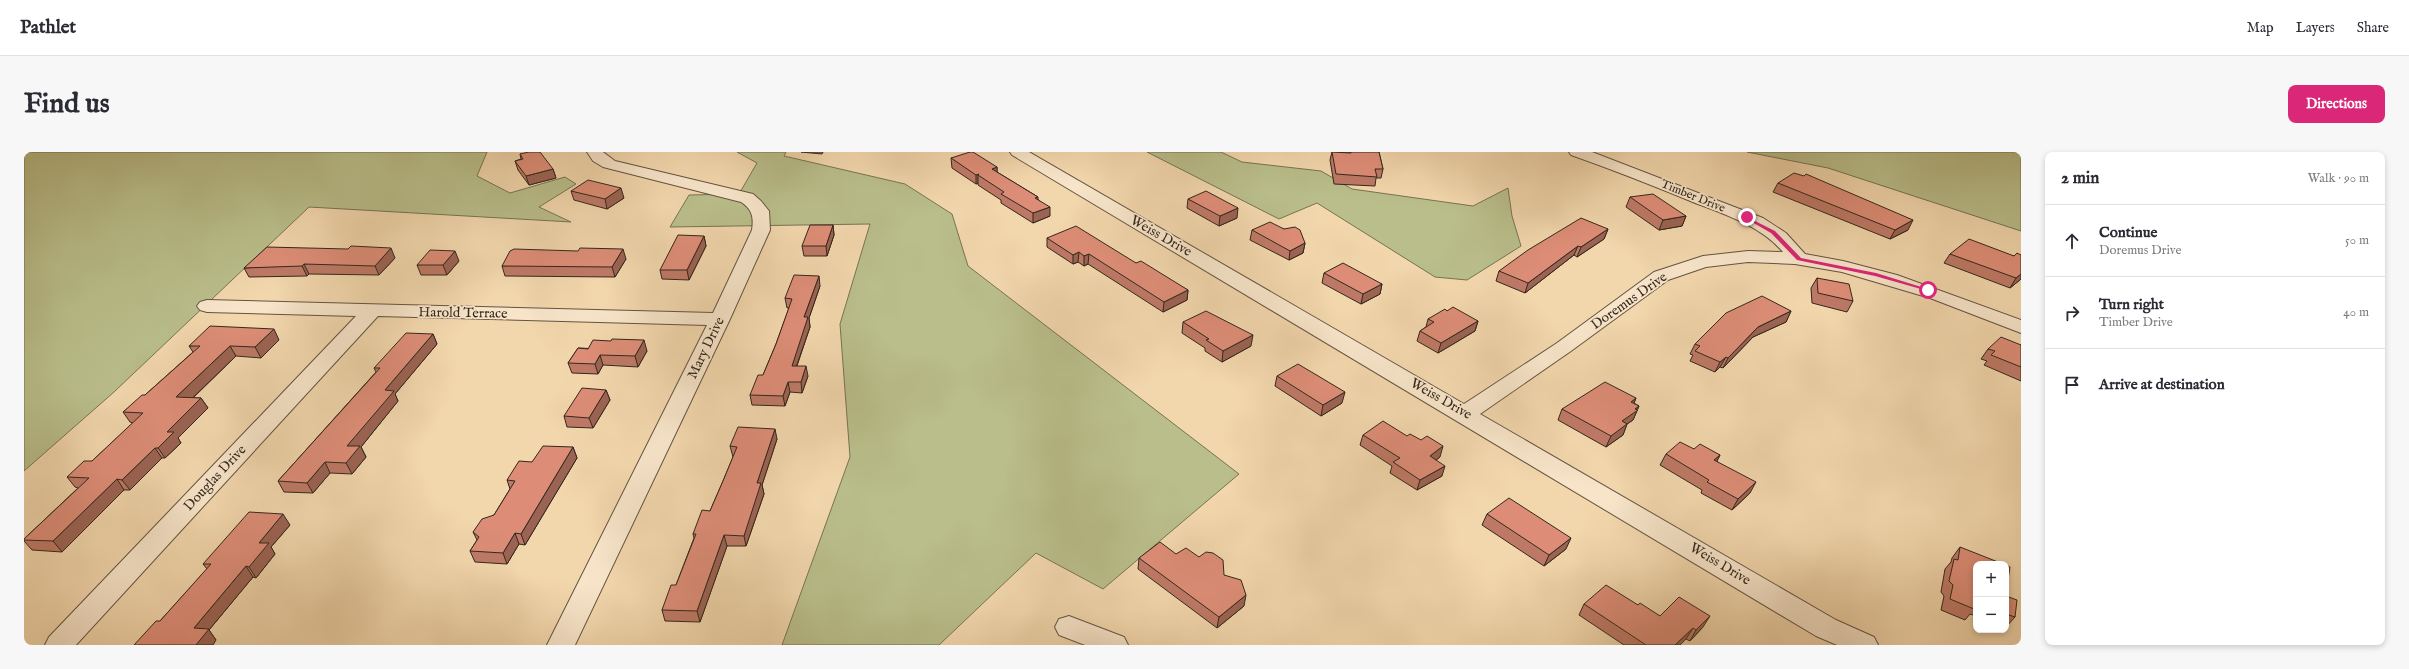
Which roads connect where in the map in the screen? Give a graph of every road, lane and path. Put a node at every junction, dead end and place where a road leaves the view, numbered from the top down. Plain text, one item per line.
1 (595, 152) edge
2 (1018, 152) edge
3 (1577, 152) edge
4 (1799, 259) junction
5 (207, 306) dead end
6 (372, 311) junction
7 (720, 319) junction
8 (2021, 327) edge
9 (1465, 414) junction
10 (1069, 627) dead end
11 (59, 645) edge
12 (561, 645) edge
13 (1114, 645) edge
14 (1864, 645) edge

1 - 7 street, Mary Drive
2 - 9 street, Weiss Drive
3 - 4 street, Timber Drive
4 - 8 street, Doremus Drive
4 - 9 street, Doremus Drive
5 - 6 street, Harold Terrace
6 - 7 street, Harold Terrace
6 - 11 street, Douglas Drive
7 - 12 street, Mary Drive
9 - 14 street, Weiss Drive
10 - 13 street

